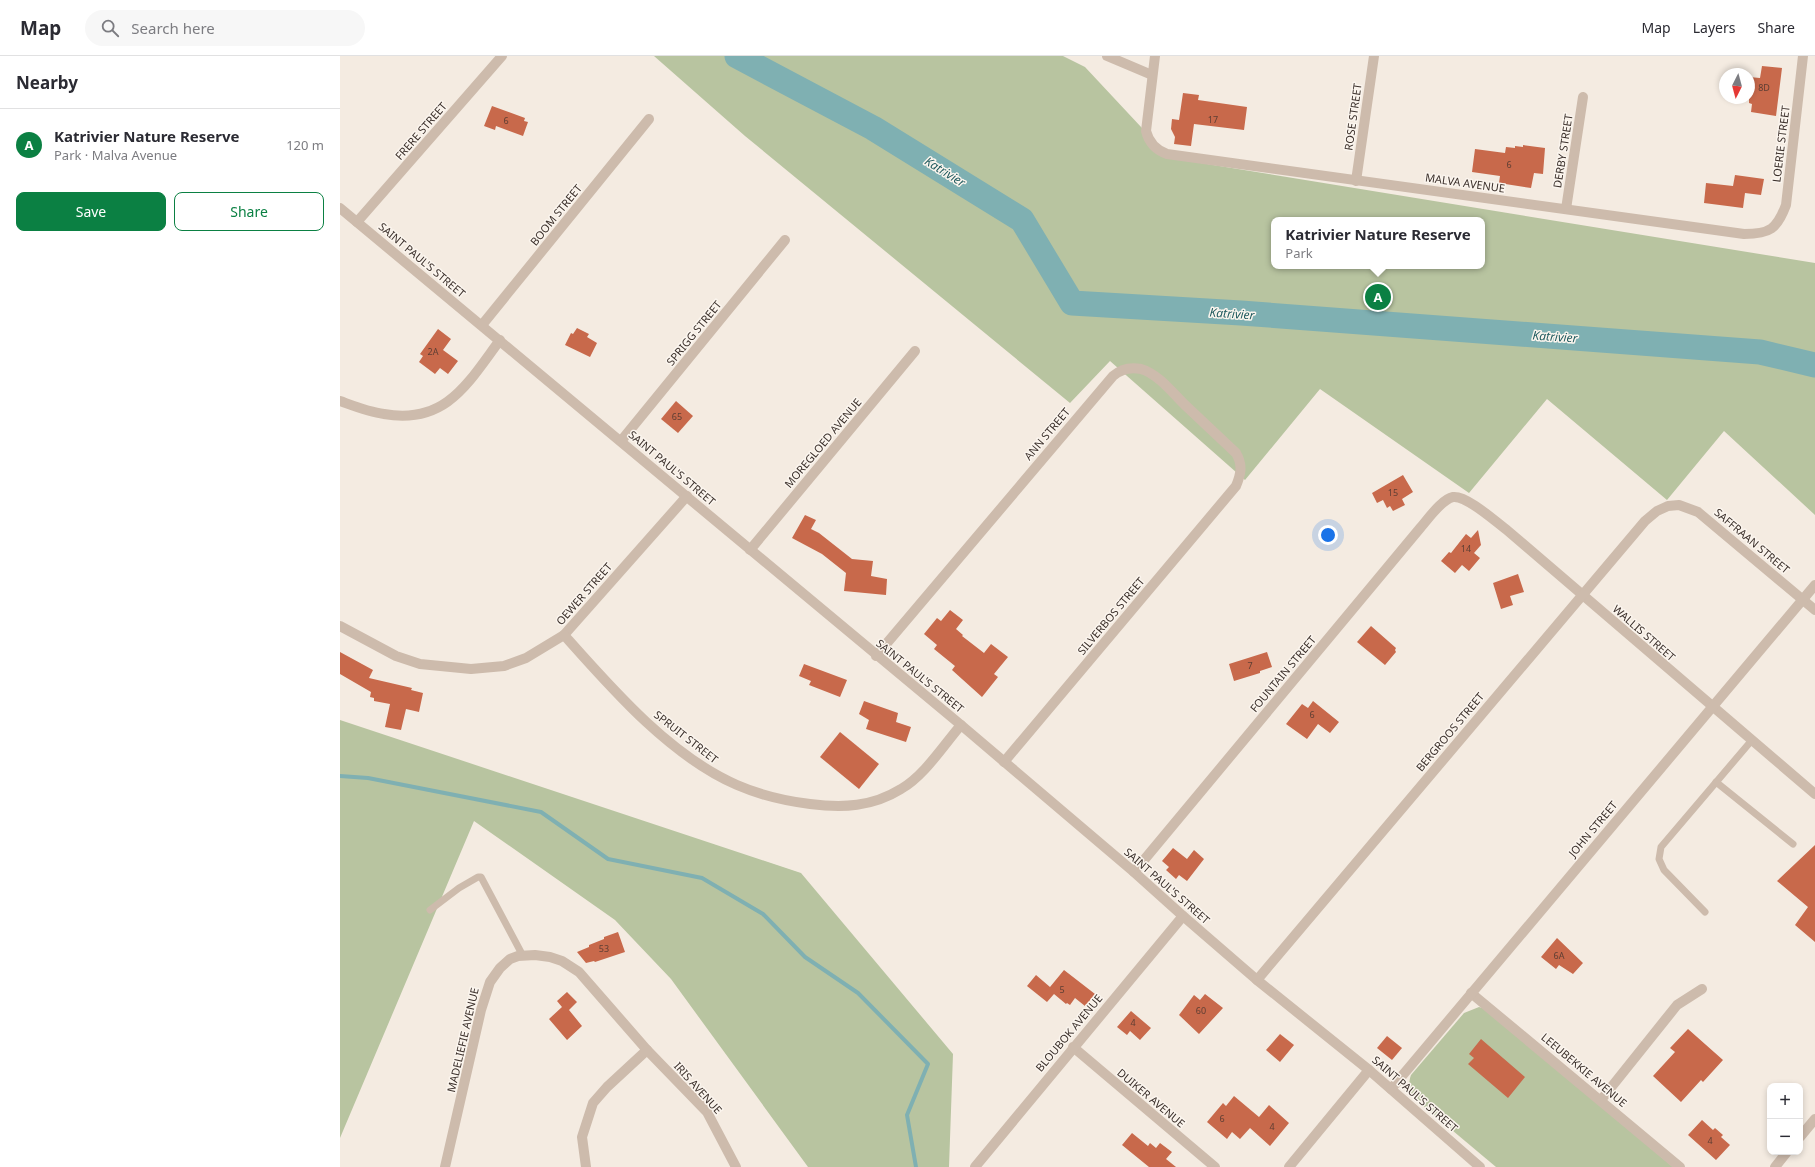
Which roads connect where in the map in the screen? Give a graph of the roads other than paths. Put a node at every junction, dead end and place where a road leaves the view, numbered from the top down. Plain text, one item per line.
1 (502, 56) edge
2 (1107, 56) edge
3 (1155, 56) edge
4 (1374, 56) edge
5 (1803, 56) edge
6 (1152, 75) junction
7 (1583, 97) dead end
8 (649, 119) dead end
9 (1356, 181) junction
10 (340, 208) edge
11 (1566, 209) junction
12 (358, 222) junction
13 (1771, 230) joint
14 (785, 240) dead end
15 (482, 325) junction
16 (500, 340) junction
17 (915, 351) dead end
18 (340, 401) edge
19 (621, 441) junction
20 (1236, 486) joint
21 (686, 496) junction
22 (1454, 497) joint
23 (1668, 506) joint
24 (750, 550) junction
25 (1815, 585) edge
26 (1582, 594) junction
27 (1803, 599) junction
28 (1815, 610) edge
29 (340, 626) edge
30 (564, 635) junction
31 (876, 656) junction
32 (1712, 707) junction
33 (961, 725) junction
34 (1752, 740) junction
35 (1004, 762) junction
36 (1716, 782) junction
37 (1815, 794) edge
38 (1793, 844) dead end
39 (1134, 872) junction
40 (430, 910) dead end
41 (1706, 912) dead end
42 (1183, 916) junction
43 (523, 956) junction
44 (1257, 980) junction
45 (1702, 989) dead end
46 (1471, 993) junction
47 (1073, 1047) junction
48 (647, 1050) junction
49 (1369, 1070) junction
50 (1391, 1089) junction
51 (1601, 1100) junction
52 (1815, 1119) edge
53 (1803, 1133) edge
54 (1785, 1155) edge
55 (1202, 1163) edge
56 (446, 1167) edge
57 (586, 1167) edge
58 (736, 1167) edge
59 (975, 1167) edge
60 (1215, 1167) edge
61 (1289, 1167) edge
62 (1480, 1167) edge
63 (1680, 1167) edge
64 (1775, 1167) edge

1 - 12 street, FRERE STREET
2 - 6 street
3 - 6 street
4 - 9 street, ROSE STREET
5 - 13 street, LOERIE STREET
6 - 9 street, MALVA AVENUE
7 - 11 street, DERBY STREET
8 - 15 street, BOOM STREET
9 - 11 street, MALVA AVENUE
10 - 12 street, SAINT PAUL'S STREET
11 - 13 street, MALVA AVENUE
12 - 15 street, SAINT PAUL'S STREET
14 - 19 street, SPRIGG STREET
15 - 16 street, SAINT PAUL'S STREET
16 - 18 street
16 - 19 street, SAINT PAUL'S STREET
17 - 24 street, MOREGLOED AVENUE
19 - 21 street, SAINT PAUL'S STREET
20 - 31 street, ANN STREET
20 - 35 street, SILVERBOS STREET
21 - 24 street, SAINT PAUL'S STREET
21 - 30 street, OEWER STREET
22 - 26 street, WALLIS STREET
22 - 39 street, FOUNTAIN STREET
23 - 26 street, BERGROOS STREET
23 - 27 street, SAFFRAAN STREET
24 - 31 street, SAINT PAUL'S STREET
25 - 27 street, JOHN STREET
26 - 32 street, WALLIS STREET
26 - 44 street, BERGROOS STREET
27 - 28 street, SAFFRAAN STREET
27 - 32 street, JOHN STREET
29 - 30 street, OEWER STREET
30 - 33 street, SPRUIT STREET
31 - 33 street, SAINT PAUL'S STREET
32 - 34 street, WALLIS STREET
32 - 46 street, JOHN STREET
33 - 35 street, SAINT PAUL'S STREET
34 - 36 lane
34 - 37 street, WALLIS STREET
35 - 39 street, SAINT PAUL'S STREET
36 - 38 lane
36 - 41 lane
39 - 42 street, SAINT PAUL'S STREET
40 - 43 lane
42 - 44 street, SAINT PAUL'S STREET
42 - 47 street, BLOUBOK AVENUE
43 - 48 street, MADELIEFIE AVENUE
43 - 56 street, MADELIEFIE AVENUE
44 - 49 street, SAINT PAUL'S STREET
45 - 51 street
46 - 50 street, JOHN STREET
46 - 51 street, LEEUBEKKIE AVENUE
47 - 55 street, DUIKER AVENUE
47 - 59 street, BLOUBOK AVENUE
48 - 57 street
48 - 58 street, IRIS AVENUE
49 - 50 street, SAINT PAUL'S STREET
49 - 61 street
50 - 62 street, SAINT PAUL'S STREET
51 - 63 street, LEEUBEKKIE AVENUE
52 - 53 street
54 - 64 street
55 - 60 street, DUIKER AVENUE

